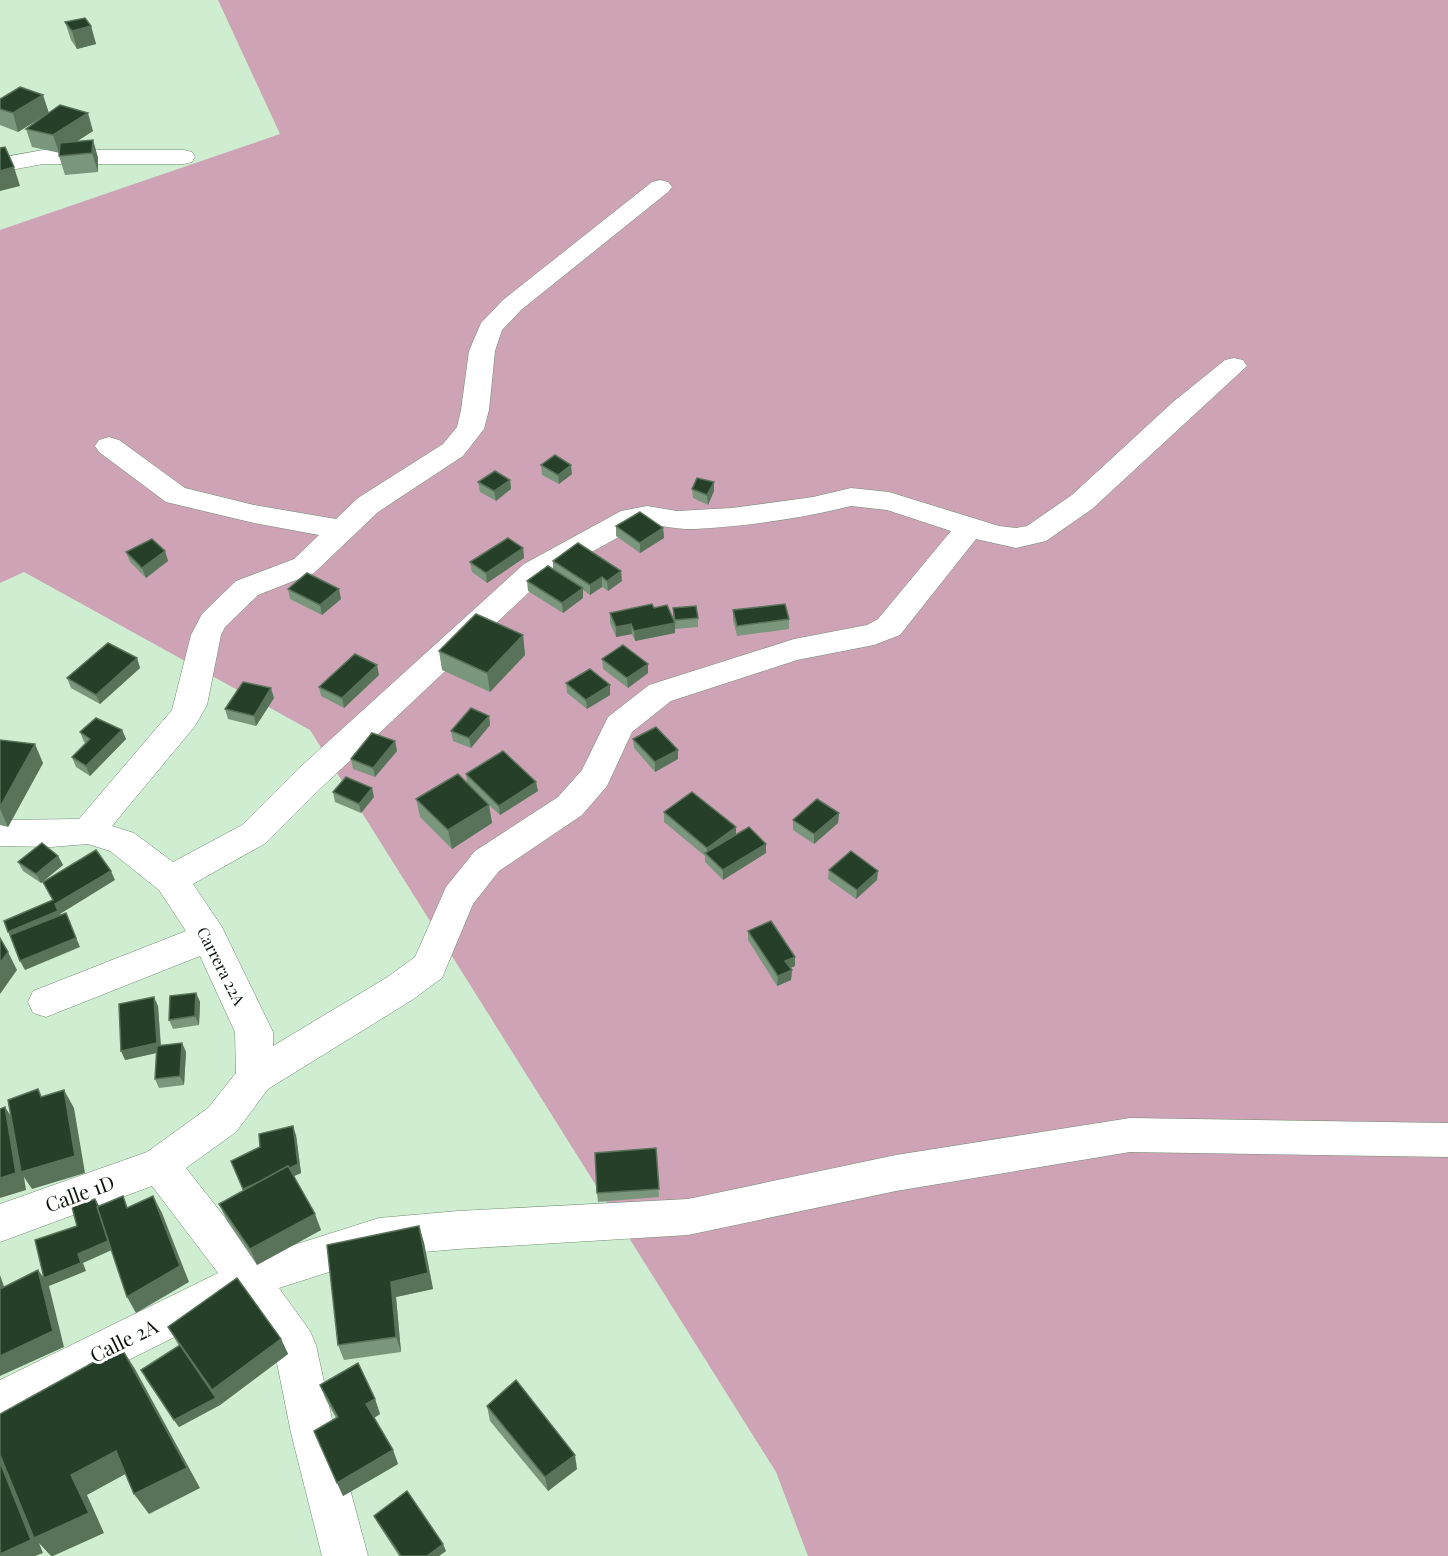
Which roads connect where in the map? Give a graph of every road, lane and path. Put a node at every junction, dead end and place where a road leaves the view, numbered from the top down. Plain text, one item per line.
1 (184, 157) dead end
2 (0, 165) edge
3 (660, 187) dead end
4 (1234, 366) dead end
5 (109, 446) dead end
6 (970, 527) junction
7 (343, 530) junction
8 (88, 831) junction
9 (0, 833) edge
10 (171, 880) junction
11 (209, 937) junction
12 (46, 1002) dead end
13 (255, 1077) junction
14 (1448, 1140) edge
15 (160, 1165) junction
16 (0, 1223) edge
17 (248, 1279) junction
18 (0, 1403) edge
19 (345, 1556) edge

1 - 2 street
3 - 7 street
4 - 6 street
5 - 7 street
6 - 10 street
6 - 13 street
7 - 8 street
8 - 9 street, Carrera 22A
8 - 10 street, Carrera 22A
10 - 11 street, Carrera 22A
11 - 12 street
11 - 13 street, Carrera 22A
13 - 15 street
14 - 17 street, Calle 2A
15 - 16 street, Calle 1D
15 - 17 street
17 - 18 street, Calle 2A
17 - 19 street

